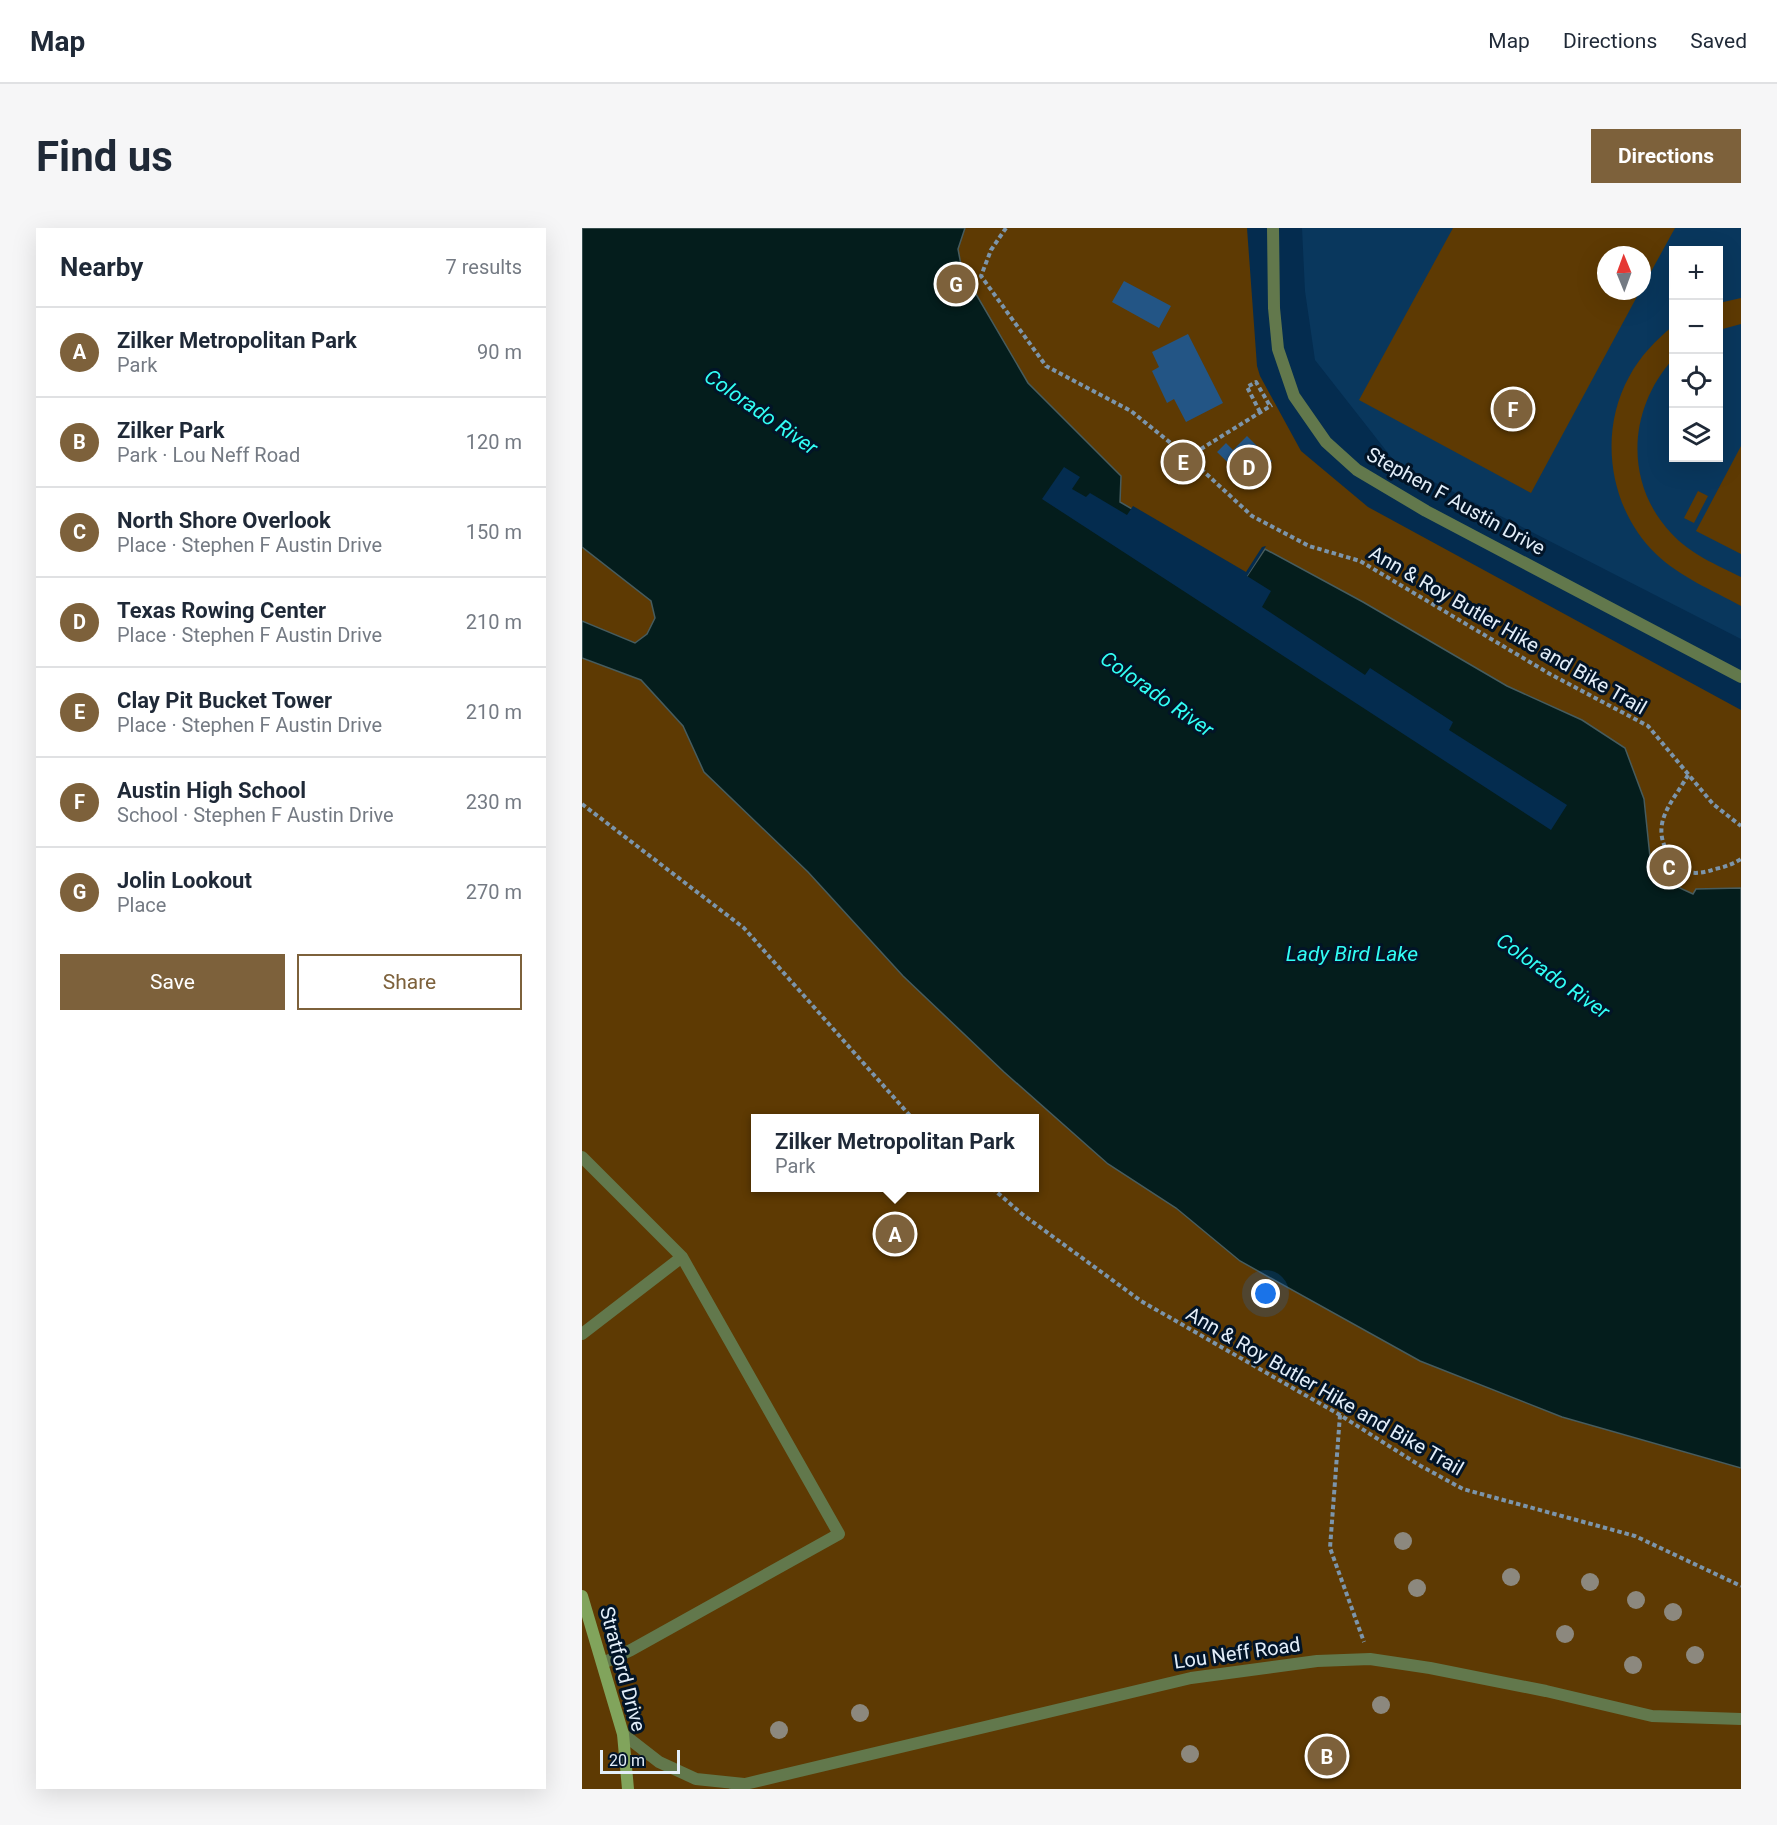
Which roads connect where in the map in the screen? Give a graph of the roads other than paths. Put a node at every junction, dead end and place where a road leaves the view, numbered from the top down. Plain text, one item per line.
1 (1273, 228) edge
2 (1741, 677) edge
3 (582, 1157) edge
4 (682, 1257) junction
5 (582, 1334) edge
6 (582, 1596) edge
7 (603, 1663) junction
8 (1741, 1719) edge
9 (623, 1734) junction
10 (740, 1786) edge
11 (628, 1789) edge

1 - 2 street, Stephen F Austin Drive
3 - 4 street
4 - 5 street
4 - 7 street
6 - 7 street, Stratford Drive
7 - 9 street, Stratford Drive
8 - 10 street, Lou Neff Road
9 - 10 street, Lou Neff Road
9 - 11 street, Stratford Drive

